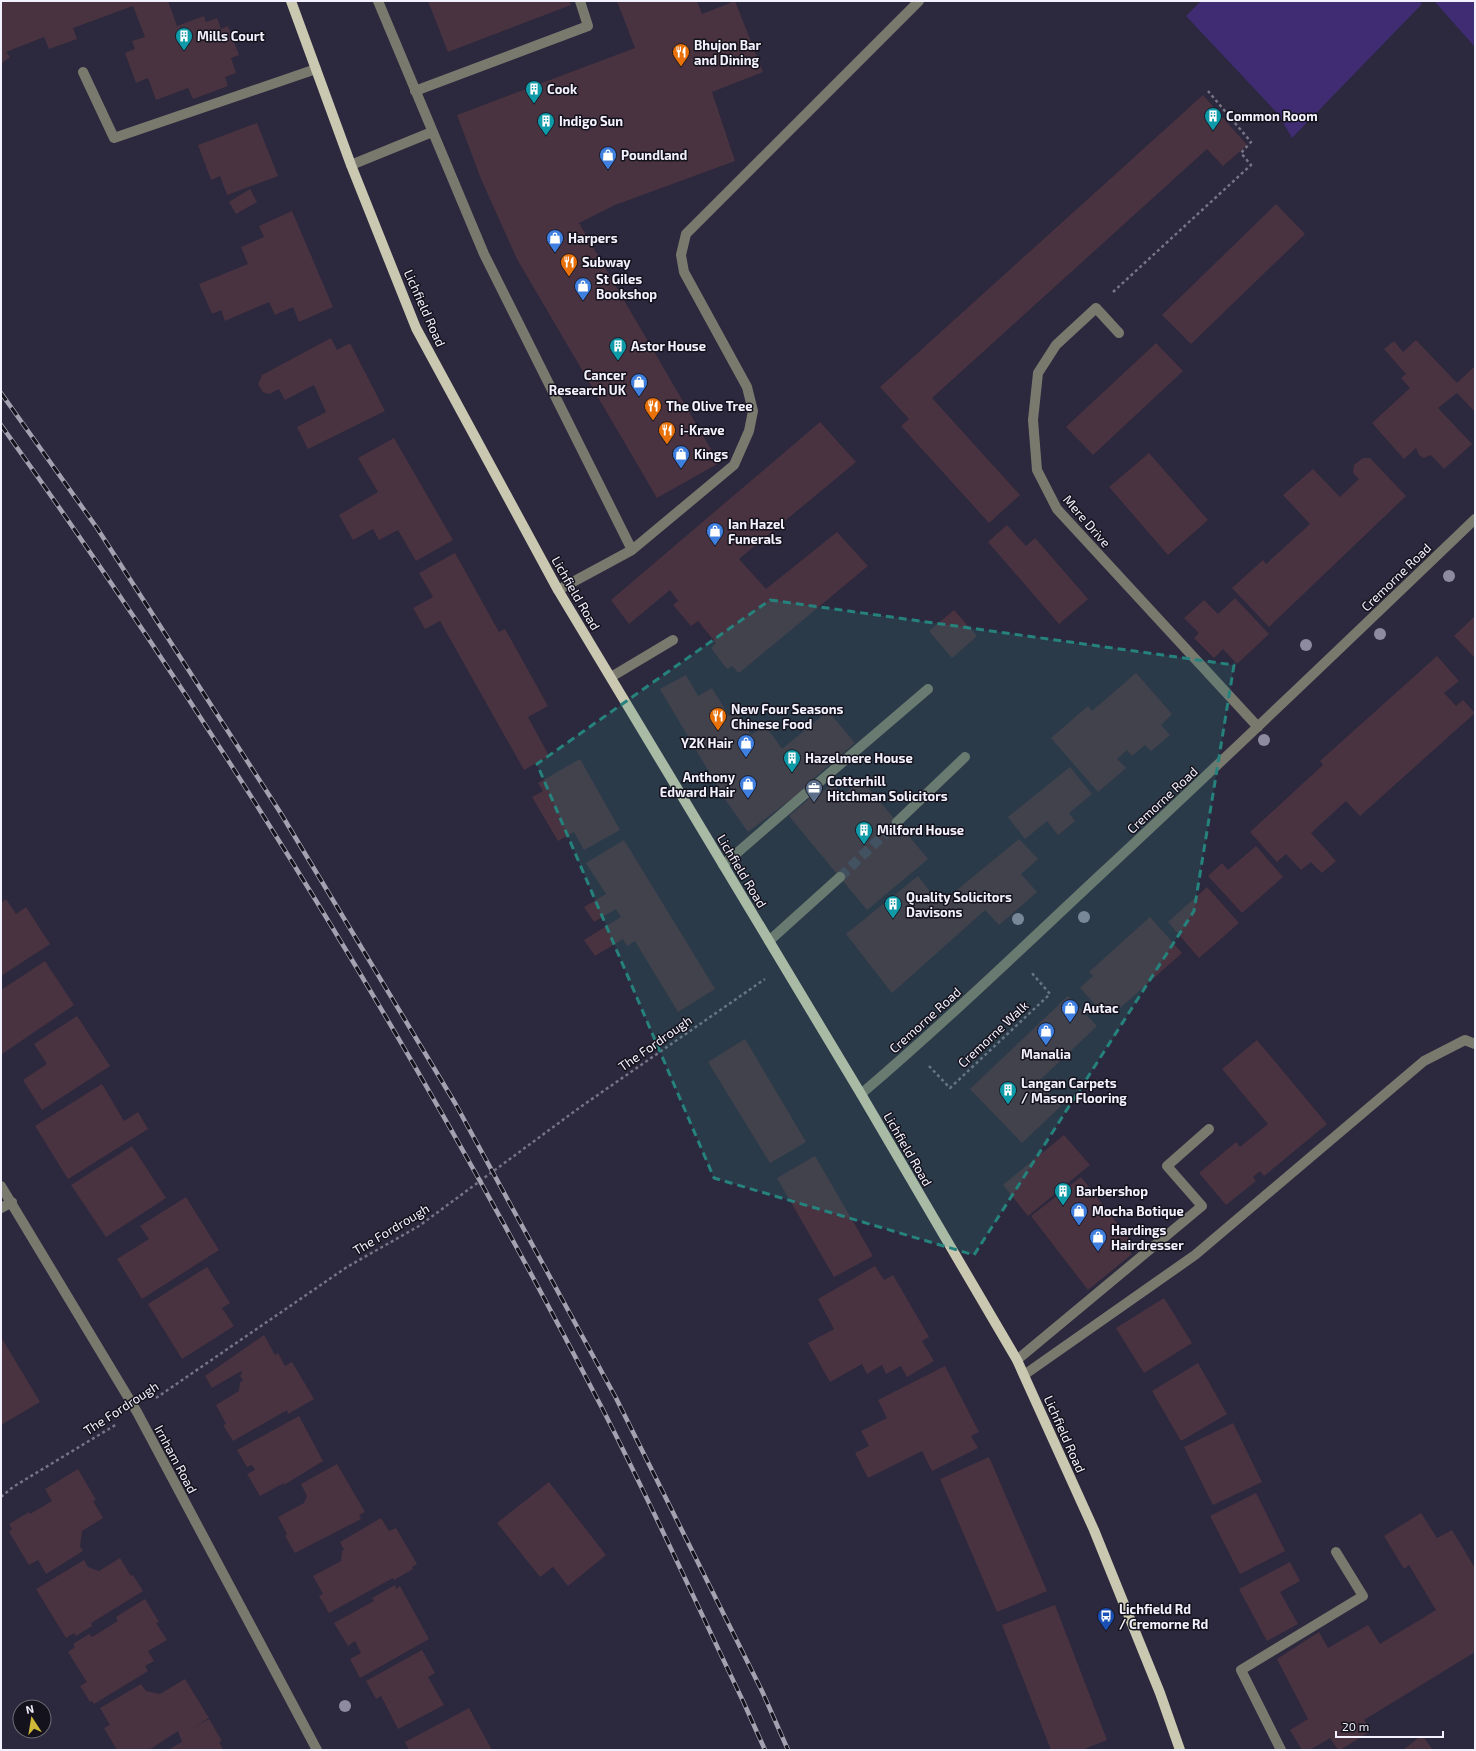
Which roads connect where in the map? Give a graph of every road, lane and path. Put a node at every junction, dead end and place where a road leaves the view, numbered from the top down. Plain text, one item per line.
1 (291, 1) edge
2 (378, 1) edge
3 (580, 1) edge
4 (919, 1) edge
5 (316, 70) junction
6 (83, 72) dead end
7 (415, 91) junction
8 (1208, 91) dead end
9 (432, 132) junction
10 (351, 165) junction
11 (1096, 308) junction
12 (1119, 333) dead end
13 (1475, 519) edge
14 (632, 550) junction
15 (558, 590) junction
16 (673, 640) dead end
17 (611, 678) junction
18 (928, 689) dead end
19 (1258, 727) junction
20 (965, 757) dead end
21 (817, 784) tunnel mouth
22 (805, 794) tunnel mouth
23 (897, 822) tunnel mouth
24 (723, 865) junction
25 (840, 877) tunnel mouth
26 (769, 941) junction
27 (1016, 954) junction
28 (784, 966) junction
29 (1475, 1044) edge
30 (914, 1049) junction
31 (861, 1094) junction
32 (1209, 1129) dead end
33 (1, 1186) edge
34 (12, 1202) junction
35 (1, 1208) edge
36 (1017, 1360) junction
37 (1024, 1375) junction
38 (137, 1412) junction
39 (1, 1497) edge
40 (1336, 1552) dead end
41 (317, 1750) edge
42 (1180, 1750) edge
43 (1281, 1750) edge

1 - 5 main road, Lichfield Road
2 - 7 street
3 - 7 street
4 - 14 street
5 - 6 street
5 - 10 main road, Lichfield Road
7 - 9 street
8 - 11 path
9 - 10 street
9 - 14 street
10 - 15 main road, Lichfield Road
11 - 12 street
11 - 19 street, Mere Drive
13 - 19 street, Cremorne Road
14 - 15 street
15 - 17 main road, Lichfield Road
16 - 17 street
17 - 24 main road, Lichfield Road
18 - 21 street
19 - 27 street, Cremorne Road
20 - 23 street
22 - 24 street
24 - 26 main road, Lichfield Road
25 - 26 street
26 - 28 main road, Lichfield Road
27 - 30 street, Cremorne Road
27 - 30 path, Cremorne Walk
28 - 31 main road, Lichfield Road
28 - 38 path, The Fordrough
29 - 37 street
30 - 31 street, Cremorne Road
31 - 36 main road, Lichfield Road
32 - 36 street
33 - 34 street, Irnham Road
34 - 35 street
34 - 38 street, Irnham Road
36 - 37 main road, Lichfield Road
37 - 42 main road, Lichfield Road
38 - 39 path, The Fordrough
38 - 41 street, Irnham Road
40 - 43 street

